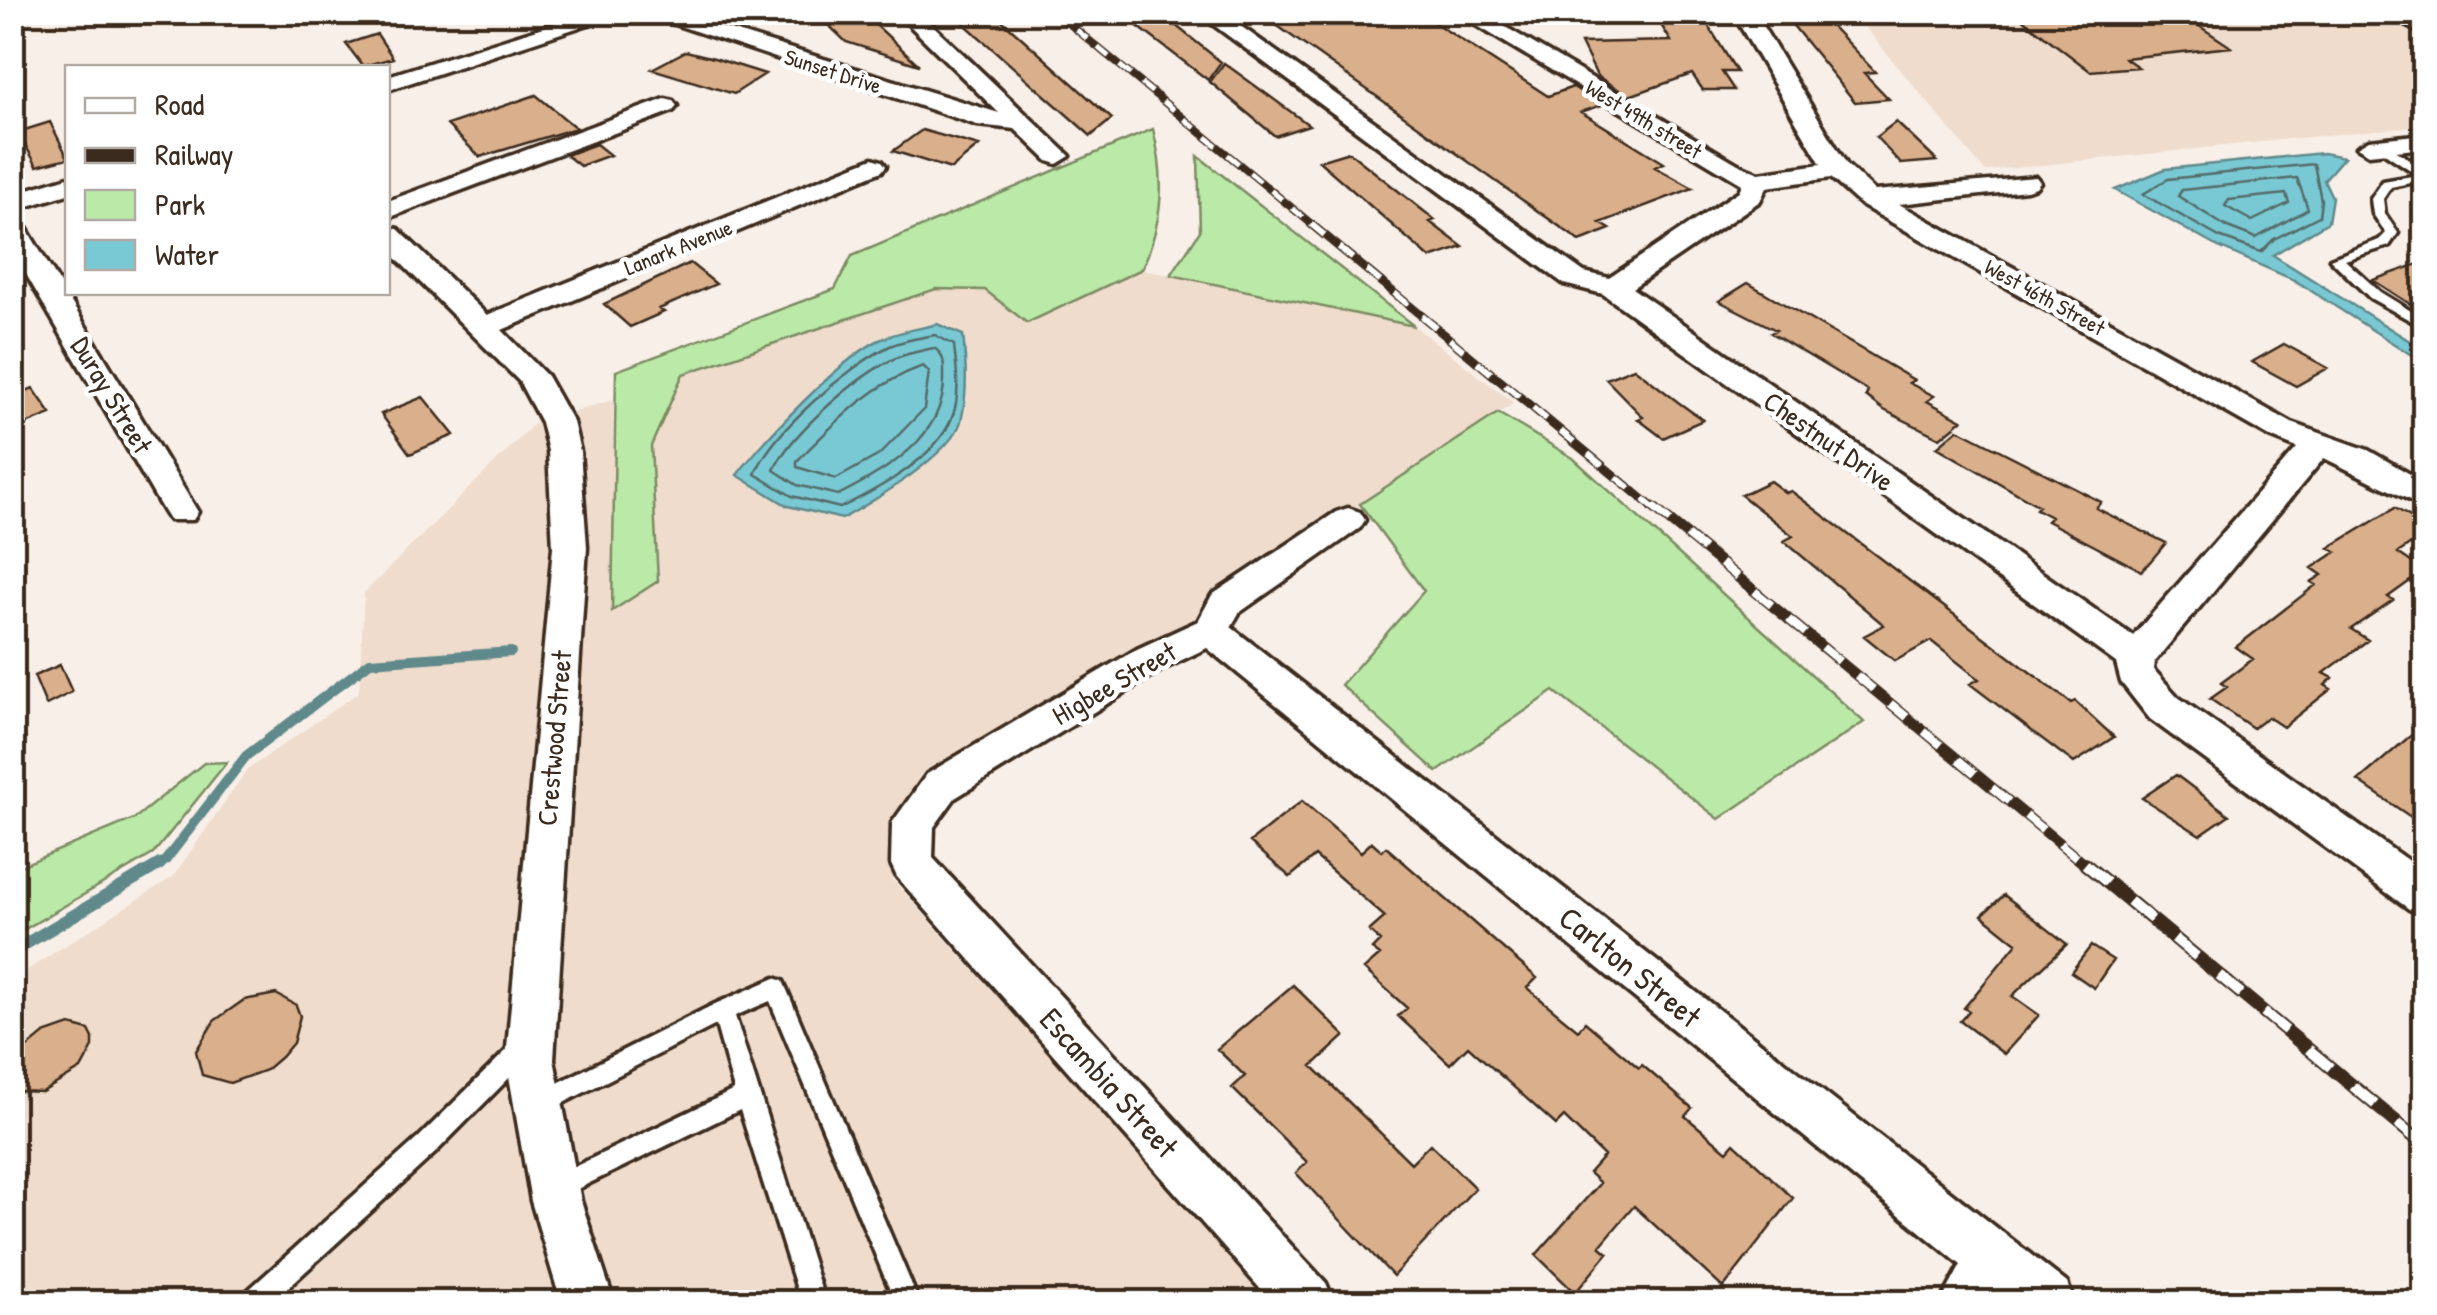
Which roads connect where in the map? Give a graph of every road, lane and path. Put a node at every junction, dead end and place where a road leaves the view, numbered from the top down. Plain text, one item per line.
1 (615, 12) edge
2 (648, 12) edge
3 (906, 12) edge
4 (1206, 12) edge
5 (1464, 12) edge
6 (1518, 12) edge
7 (1742, 12) edge
8 (2389, 12) edge
9 (2424, 32) edge
10 (1532, 53) junction
11 (959, 64) junction
12 (859, 80) junction
13 (390, 83) edge
14 (665, 106) dead end
15 (1019, 122) junction
16 (2424, 141) edge
17 (2375, 146) joint
18 (1057, 156) dead end
19 (874, 166) dead end
20 (1837, 170) junction
21 (2424, 175) edge
22 (1756, 181) junction
23 (2027, 182) dead end
24 (65, 186) edge
25 (1870, 199) junction
26 (12, 203) edge
27 (390, 209) edge
28 (12, 226) edge
29 (390, 237) edge
30 (1613, 288) junction
31 (2424, 324) edge
32 (482, 328) junction
33 (2319, 443) junction
34 (2424, 496) edge
35 (182, 512) dead end
36 (1348, 520) dead end
37 (1211, 631) junction
38 (2136, 658) junction
39 (912, 864) joint
40 (2424, 896) edge
41 (723, 1011) junction
42 (531, 1040) junction
43 (747, 1095) junction
44 (537, 1106) junction
45 (553, 1189) junction
46 (1996, 1260) junction
47 (254, 1302) edge
48 (587, 1302) edge
49 (813, 1302) edge
50 (907, 1302) edge
51 (1306, 1302) edge
52 (1967, 1302) edge
53 (2048, 1302) edge

1 - 13 street
2 - 12 street, Sunset Drive
3 - 11 street
4 - 30 street, Chestnut Drive
5 - 10 street, West 49th street
6 - 10 street
7 - 20 street, West 46th Street
8 - 9 lane
10 - 22 street, West 49th street
11 - 12 street
11 - 15 street
12 - 15 street, Sunset Drive
14 - 27 street
15 - 18 street
16 - 17 street
17 - 21 lane
19 - 32 street, Lanark Avenue
20 - 22 street
20 - 25 street, West 46th Street
21 - 31 lane
22 - 30 street
23 - 25 street
24 - 26 street
25 - 33 street, West 46th Street
28 - 35 street, Duray Street
29 - 32 street, Crestwood Street
30 - 38 street, Chestnut Drive
32 - 42 street, Crestwood Street
33 - 34 street, West 46th Street
33 - 38 street
36 - 37 street, Higbee Street
37 - 39 street, Higbee Street
37 - 46 street, Carlton Street
38 - 40 street, Chestnut Drive
39 - 51 street, Escambia Street
41 - 43 lane
41 - 44 lane
41 - 50 lane
42 - 44 street, Crestwood Street
42 - 47 lane
43 - 45 lane
43 - 49 lane
44 - 45 street, Crestwood Street
45 - 48 street, Crestwood Street
46 - 52 street
46 - 53 street, Carlton Street

